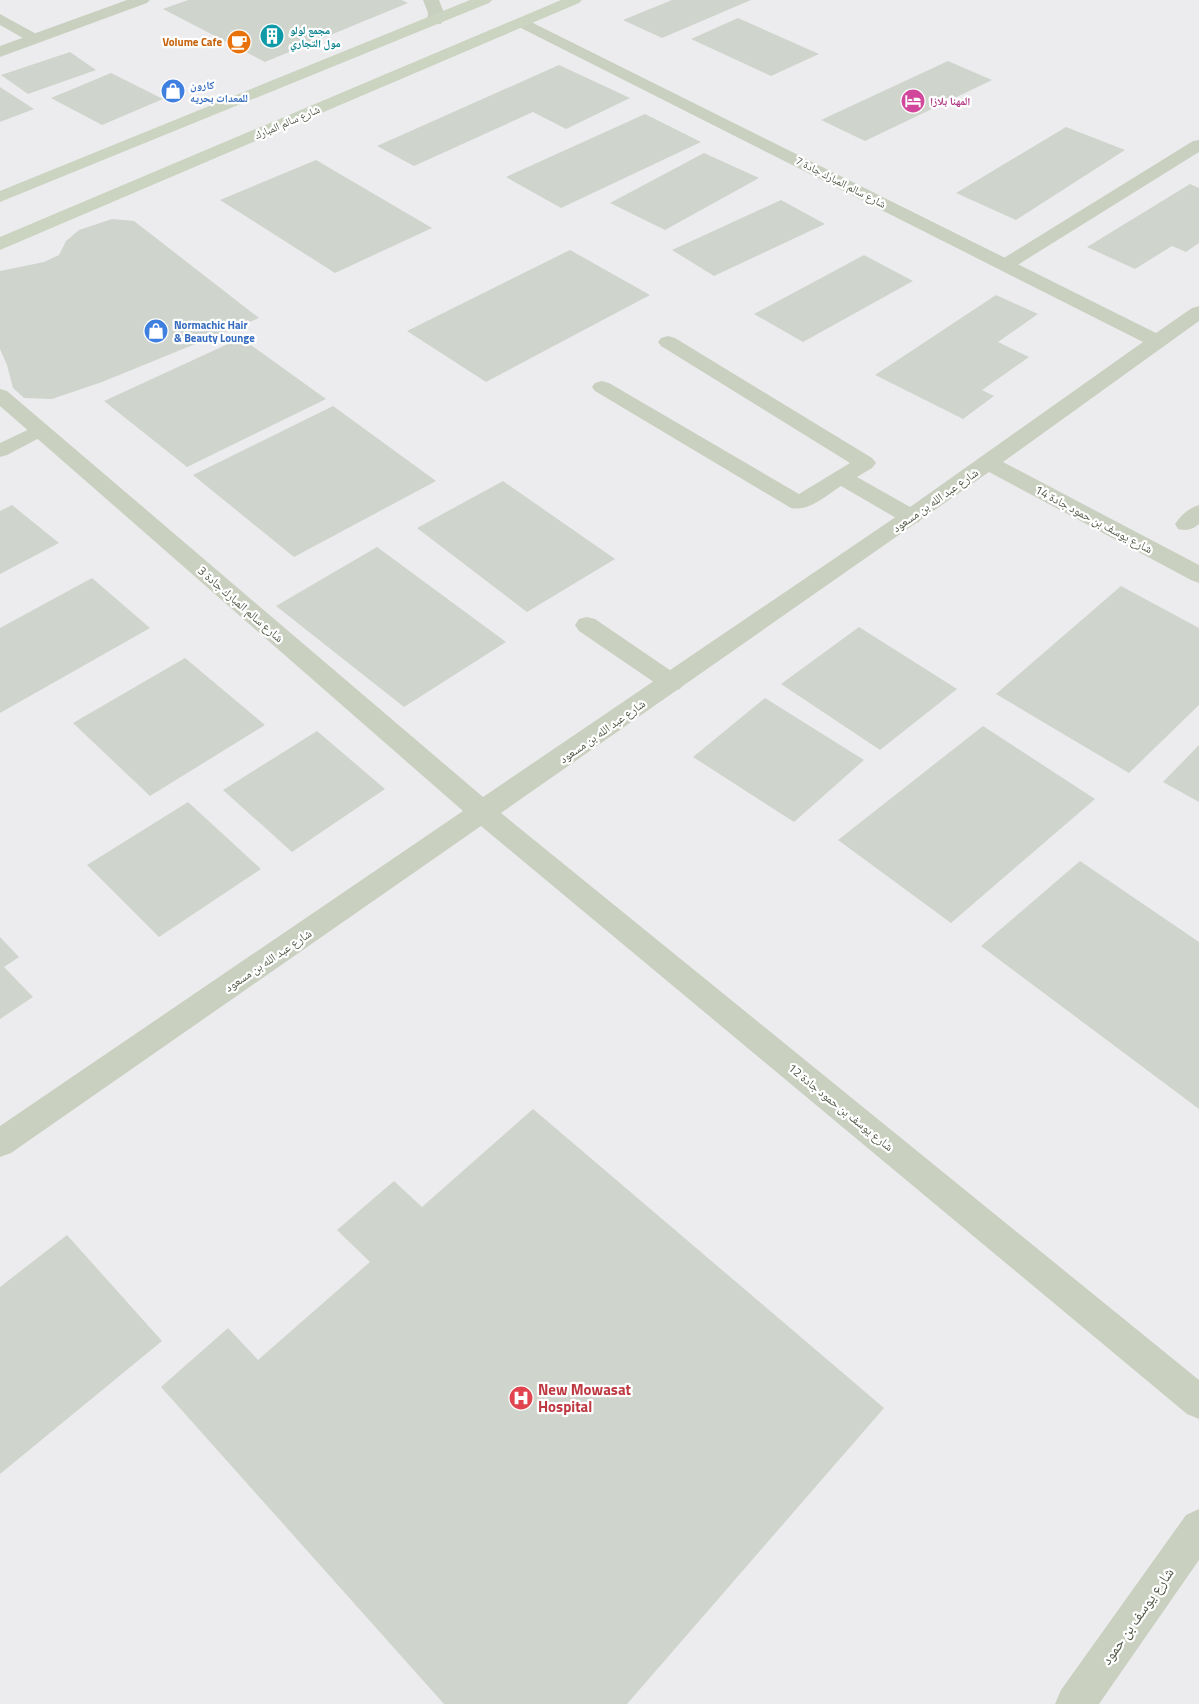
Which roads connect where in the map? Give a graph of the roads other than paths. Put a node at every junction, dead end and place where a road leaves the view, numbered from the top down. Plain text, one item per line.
1 (142, 0) edge
2 (431, 0) edge
3 (484, 0) edge
4 (574, 0) edge
5 (0, 19) edge
6 (435, 21) junction
7 (523, 23) junction
8 (36, 39) junction
9 (0, 52) edge
10 (212, 125) junction
11 (247, 139) junction
12 (128, 145) junction
13 (1199, 145) edge
14 (158, 162) junction
15 (0, 197) edge
16 (0, 244) edge
17 (1006, 265) junction
18 (1199, 312) edge
19 (668, 342) dead end
20 (1159, 342) junction
21 (602, 387) dead end
22 (0, 395) edge
23 (40, 430) junction
24 (0, 451) edge
25 (988, 463) junction
26 (841, 478) junction
27 (911, 517) junction
28 (1199, 575) edge
29 (587, 624) dead end
30 (672, 683) junction
31 (483, 813) junction
32 (0, 1143) edge
33 (1199, 1402) edge
34 (1199, 1528) edge
35 (1075, 1704) edge

1 - 8 street
2 - 6 street
3 - 6 main road
4 - 7 main road, شارع سالم المبارك
5 - 8 lane
6 - 10 main road
7 - 11 main road, شارع سالم المبارك
7 - 17 street, شارع سالم المبارك جادة 7
8 - 9 street
10 - 11 main road
10 - 12 main road
11 - 14 main road, شارع سالم المبارك
12 - 14 main road
12 - 15 main road
13 - 17 lane
14 - 16 main road, شارع سالم المبارك
17 - 20 street, شارع سالم المبارك جادة 7
18 - 20 street, شارع عبد الله بن مسعود
19 - 26 lane
20 - 25 street, شارع عبد الله بن مسعود
21 - 26 lane
22 - 23 street, شارع سالم المبارك جادة 3
23 - 24 lane
23 - 31 street, شارع سالم المبارك جادة 3
25 - 27 street, شارع عبد الله بن مسعود
25 - 28 street, شارع يوسف بن حمود جادة 14
26 - 27 lane
27 - 30 street, شارع عبد الله بن مسعود
29 - 30 lane
30 - 31 street, شارع عبد الله بن مسعود
31 - 32 street, شارع عبد الله بن مسعود
31 - 33 street, شارع يوسف بن حمود جادة 12
34 - 35 street, شارع يوسف بن حمود

